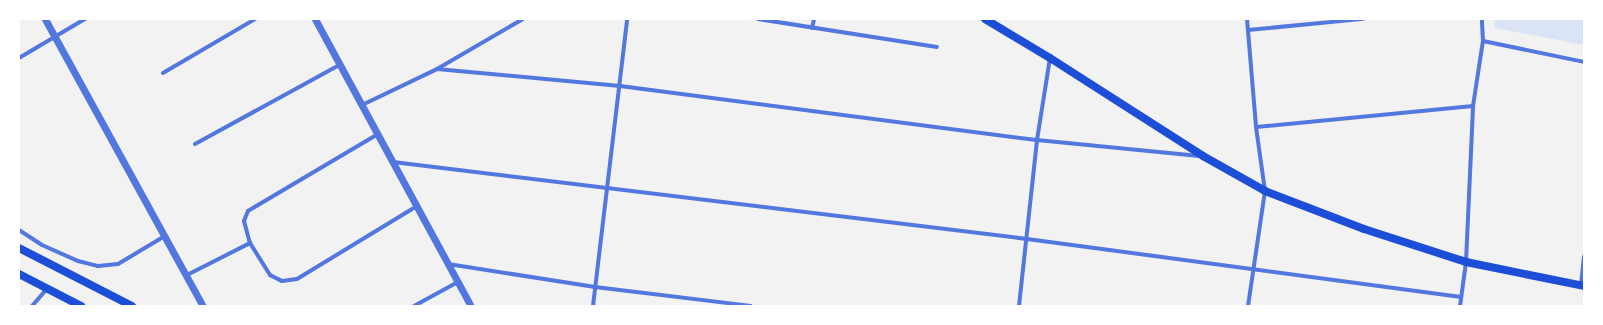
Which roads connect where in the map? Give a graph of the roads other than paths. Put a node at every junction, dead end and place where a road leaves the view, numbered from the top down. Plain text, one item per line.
1 (45, 19) edge
2 (85, 19) edge
3 (255, 19) edge
4 (315, 19) edge
5 (523, 19) edge
6 (627, 19) edge
7 (758, 19) edge
8 (814, 19) edge
9 (985, 19) edge
10 (1247, 19) edge
11 (1363, 19) edge
12 (1482, 19) edge
13 (812, 28) junction
14 (1248, 30) junction
15 (55, 36) junction
16 (1483, 41) junction
17 (937, 47) dead end
18 (19, 58) edge
19 (1050, 58) junction
20 (1584, 62) edge
21 (339, 65) junction
22 (438, 69) junction
23 (163, 73) dead end
24 (620, 86) junction
25 (362, 105) junction
26 (1473, 106) junction
27 (1256, 127) junction
28 (378, 134) junction
29 (1037, 140) junction
30 (196, 144) dead end
31 (1203, 156) junction
32 (394, 162) junction
33 (607, 186) junction
34 (1266, 191) junction
35 (417, 206) junction
36 (20, 232) edge
37 (165, 236) junction
38 (1027, 239) junction
39 (250, 243) junction
40 (19, 248) edge
41 (1584, 256) edge
42 (1466, 262) junction
43 (448, 264) junction
44 (1253, 269) junction
45 (19, 274) edge
46 (187, 275) junction
47 (458, 282) junction
48 (595, 286) junction
49 (1582, 286) edge
50 (47, 289) junction
51 (1461, 297) junction
52 (32, 306) edge
53 (81, 306) edge
54 (132, 306) edge
55 (203, 306) edge
56 (414, 306) edge
57 (471, 306) edge
58 (593, 306) edge
59 (750, 306) edge
60 (1019, 306) edge
61 (1248, 306) edge
62 (1460, 306) edge

1 - 15 street
2 - 15 street
3 - 23 street
4 - 21 street
5 - 22 street
6 - 24 street
7 - 13 street
8 - 13 street
9 - 19 main road
10 - 14 street
11 - 14 street
12 - 16 street
13 - 17 street
14 - 27 street
15 - 18 street
15 - 37 street
16 - 20 street
16 - 26 street
19 - 29 street
19 - 31 main road
21 - 25 street
21 - 30 street
22 - 24 street
22 - 25 street
24 - 29 street
24 - 33 street
25 - 28 street
26 - 27 street
26 - 42 street
27 - 34 street
28 - 32 street
28 - 39 street
29 - 31 street
29 - 38 street
31 - 34 main road
32 - 33 street
32 - 35 street
33 - 38 street
33 - 48 street
34 - 42 main road
34 - 44 street
35 - 39 street
35 - 43 street
36 - 37 street
37 - 46 street
38 - 44 street
38 - 60 street
39 - 46 street
40 - 54 main road
41 - 49 street
42 - 49 main road
42 - 51 street
43 - 47 street
43 - 48 street
44 - 51 street
44 - 61 street
45 - 50 main road
46 - 55 street
47 - 56 street
47 - 57 street
48 - 58 street
48 - 59 street
50 - 52 street
50 - 53 main road
51 - 62 street

